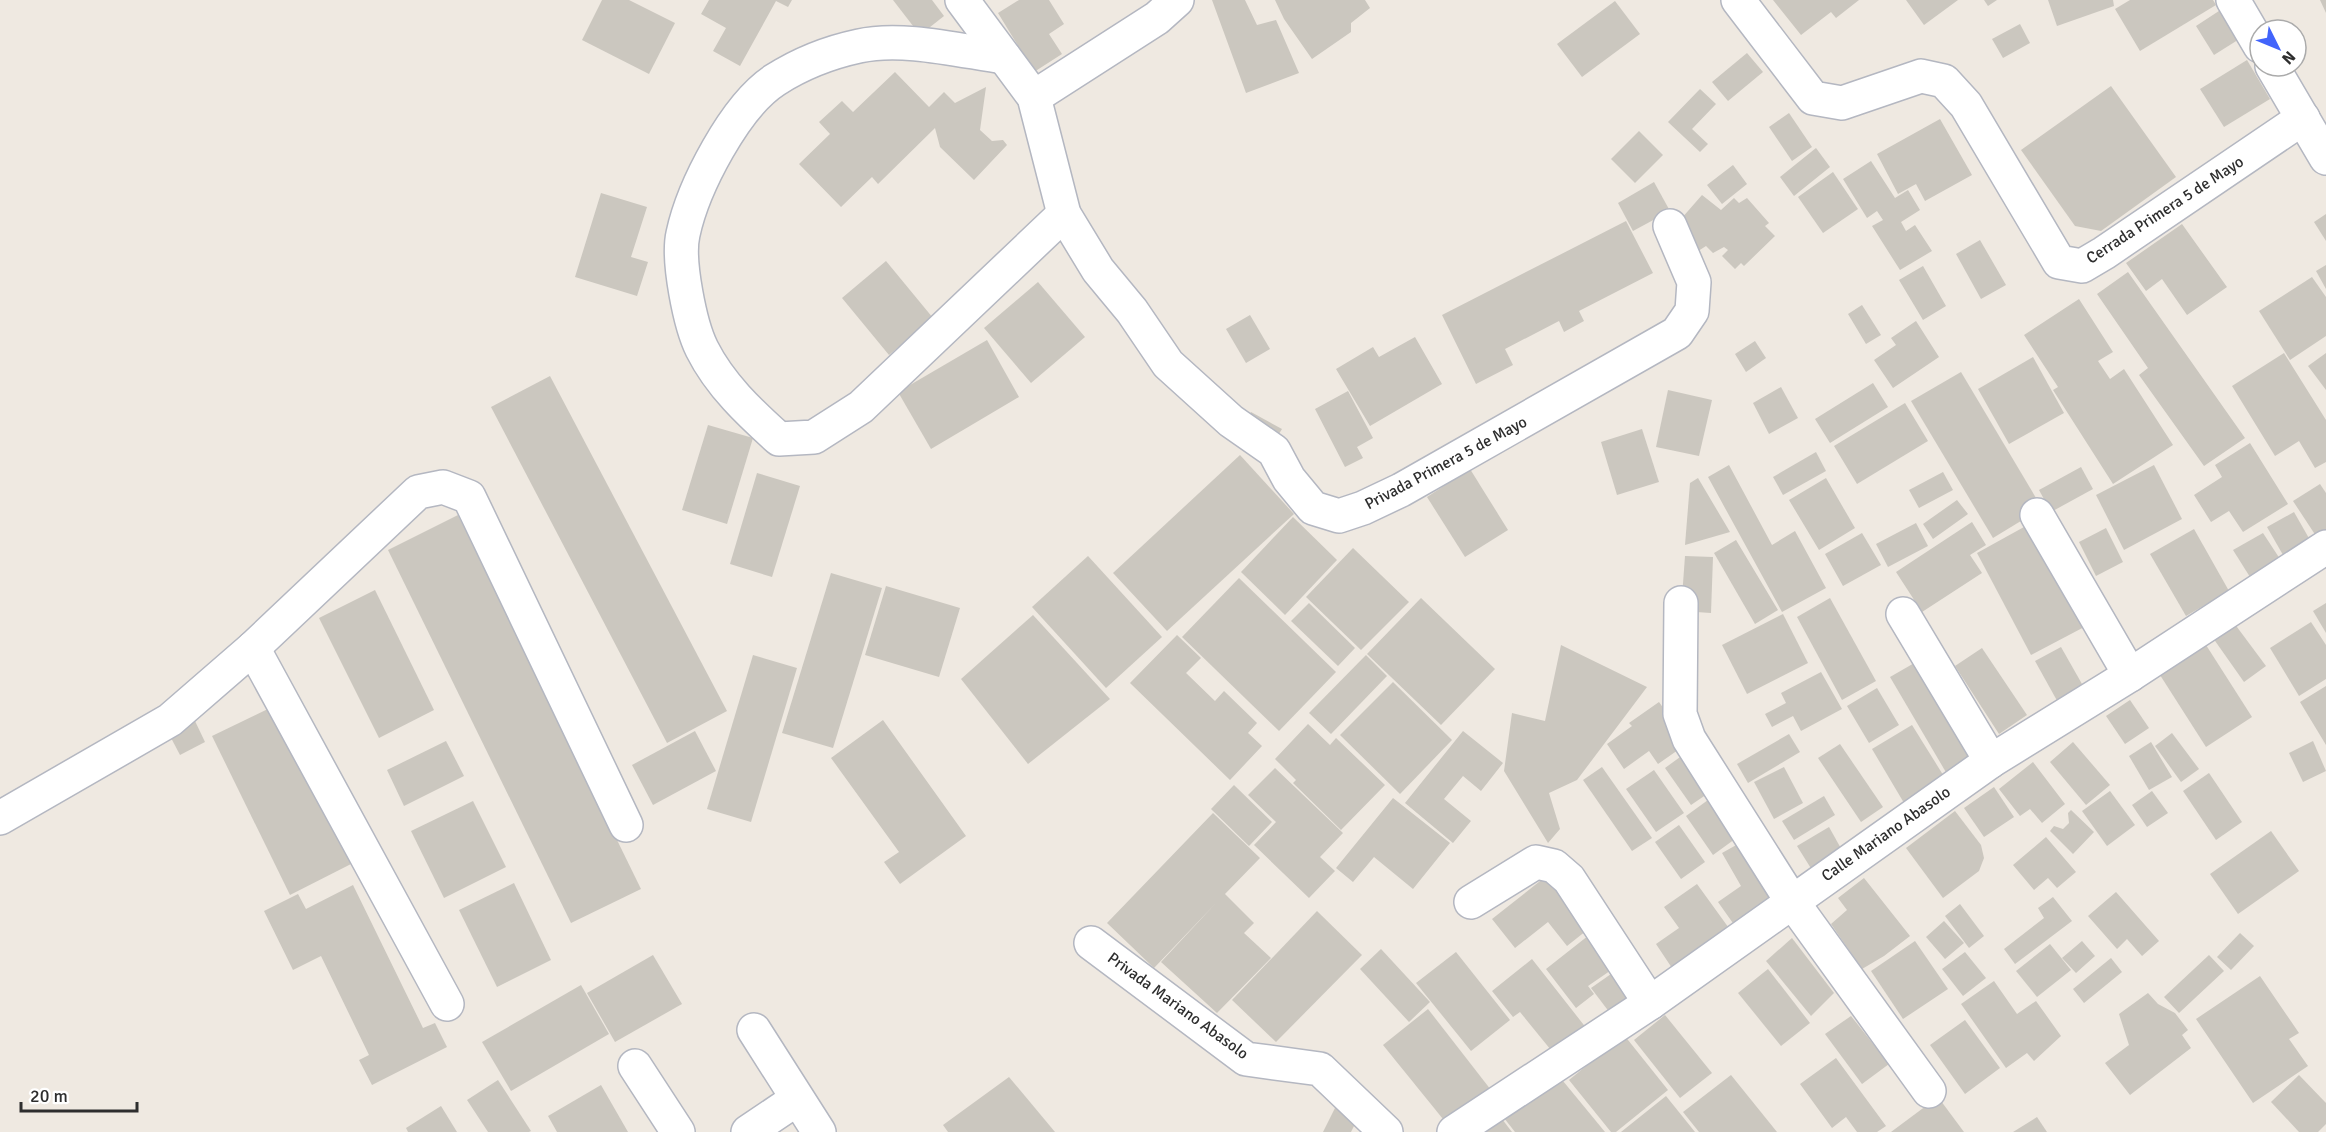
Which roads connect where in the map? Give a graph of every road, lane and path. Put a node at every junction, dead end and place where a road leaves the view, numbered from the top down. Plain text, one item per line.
1 (962, 0) edge
2 (1177, 0) edge
3 (1738, 0) edge
4 (2233, 0) edge
5 (2248, 26) edge
6 (1004, 57) junction
7 (2279, 78) edge
8 (1034, 97) junction
9 (2303, 118) junction
10 (2326, 158) edge
11 (1064, 214) junction
12 (1670, 226) dead end
13 (2037, 515) dead end
14 (2326, 547) edge
15 (1681, 603) dead end
16 (1903, 614) dead end
17 (253, 648) junction
18 (2130, 675) junction
19 (1991, 761) junction
20 (0, 818) edge
21 (626, 825) dead end
22 (1791, 900) junction
23 (1471, 902) dead end
24 (1091, 943) dead end
25 (1650, 1003) junction
26 (447, 1005) dead end
27 (754, 1030) dead end
28 (635, 1065) dead end
29 (1929, 1091) dead end
30 (798, 1099) junction
31 (678, 1132) edge
32 (748, 1132) edge
33 (819, 1132) edge
34 (1386, 1132) edge
35 (1454, 1132) edge

1 - 6 street, Privada Primera 5 de Mayo
2 - 8 street
3 - 9 street, Cerrada Primera 5 de Mayo
4 - 5 street
6 - 8 street, Privada Primera 5 de Mayo
6 - 11 street
7 - 9 street
8 - 11 street, Privada Primera 5 de Mayo
9 - 10 street
11 - 12 street, Privada Primera 5 de Mayo
13 - 18 street
14 - 18 street, Calle Mariano Abasolo
15 - 22 street
16 - 19 street
17 - 20 street
17 - 21 street
17 - 26 street
18 - 19 street, Calle Mariano Abasolo
19 - 22 street, Calle Mariano Abasolo
22 - 25 street, Calle Mariano Abasolo
22 - 29 street
23 - 25 street
24 - 34 street, Privada Mariano Abasolo
25 - 35 street, Calle Mariano Abasolo
27 - 30 street
28 - 31 street
30 - 32 street
30 - 33 street

